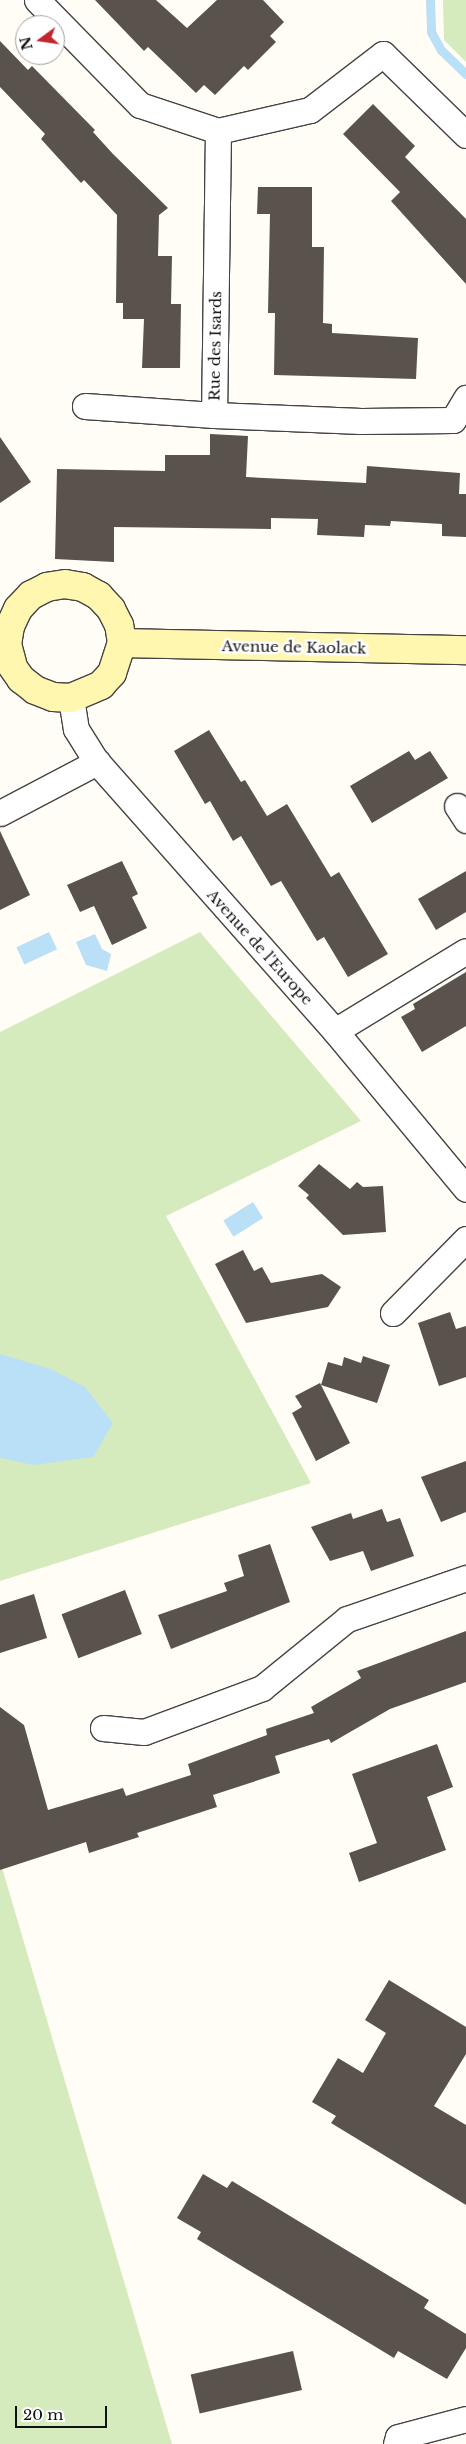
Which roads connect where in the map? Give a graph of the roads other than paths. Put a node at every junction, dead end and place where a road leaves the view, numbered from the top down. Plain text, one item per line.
1 (37, 0) edge
2 (218, 131) junction
3 (466, 135) edge
4 (466, 398) edge
5 (85, 406) dead end
6 (214, 415) junction
7 (31, 595) junction
8 (0, 598) edge
9 (122, 643) junction
10 (466, 650) edge
11 (6, 656) edge
12 (71, 698) junction
13 (96, 762) junction
14 (0, 813) edge
15 (466, 950) edge
16 (335, 1031) junction
17 (466, 1189) edge
18 (466, 1238) edge
19 (393, 1313) dead end
20 (466, 1578) edge
21 (104, 1728) dead end
22 (466, 2419) edge
23 (396, 2444) edge

1 - 2 street
2 - 3 street
2 - 6 street, Rue des Isards
4 - 6 street, Rue des Isards
5 - 6 street
7 - 8 street
7 - 9 street
7 - 11 street
9 - 10 street, Avenue de Kaolack
9 - 12 street
11 - 12 street
12 - 13 street, Avenue de l'Europe
13 - 14 street
13 - 16 street, Avenue de l'Europe
15 - 16 street
16 - 17 street, Avenue de l'Europe
18 - 19 street
20 - 21 street
22 - 23 street

